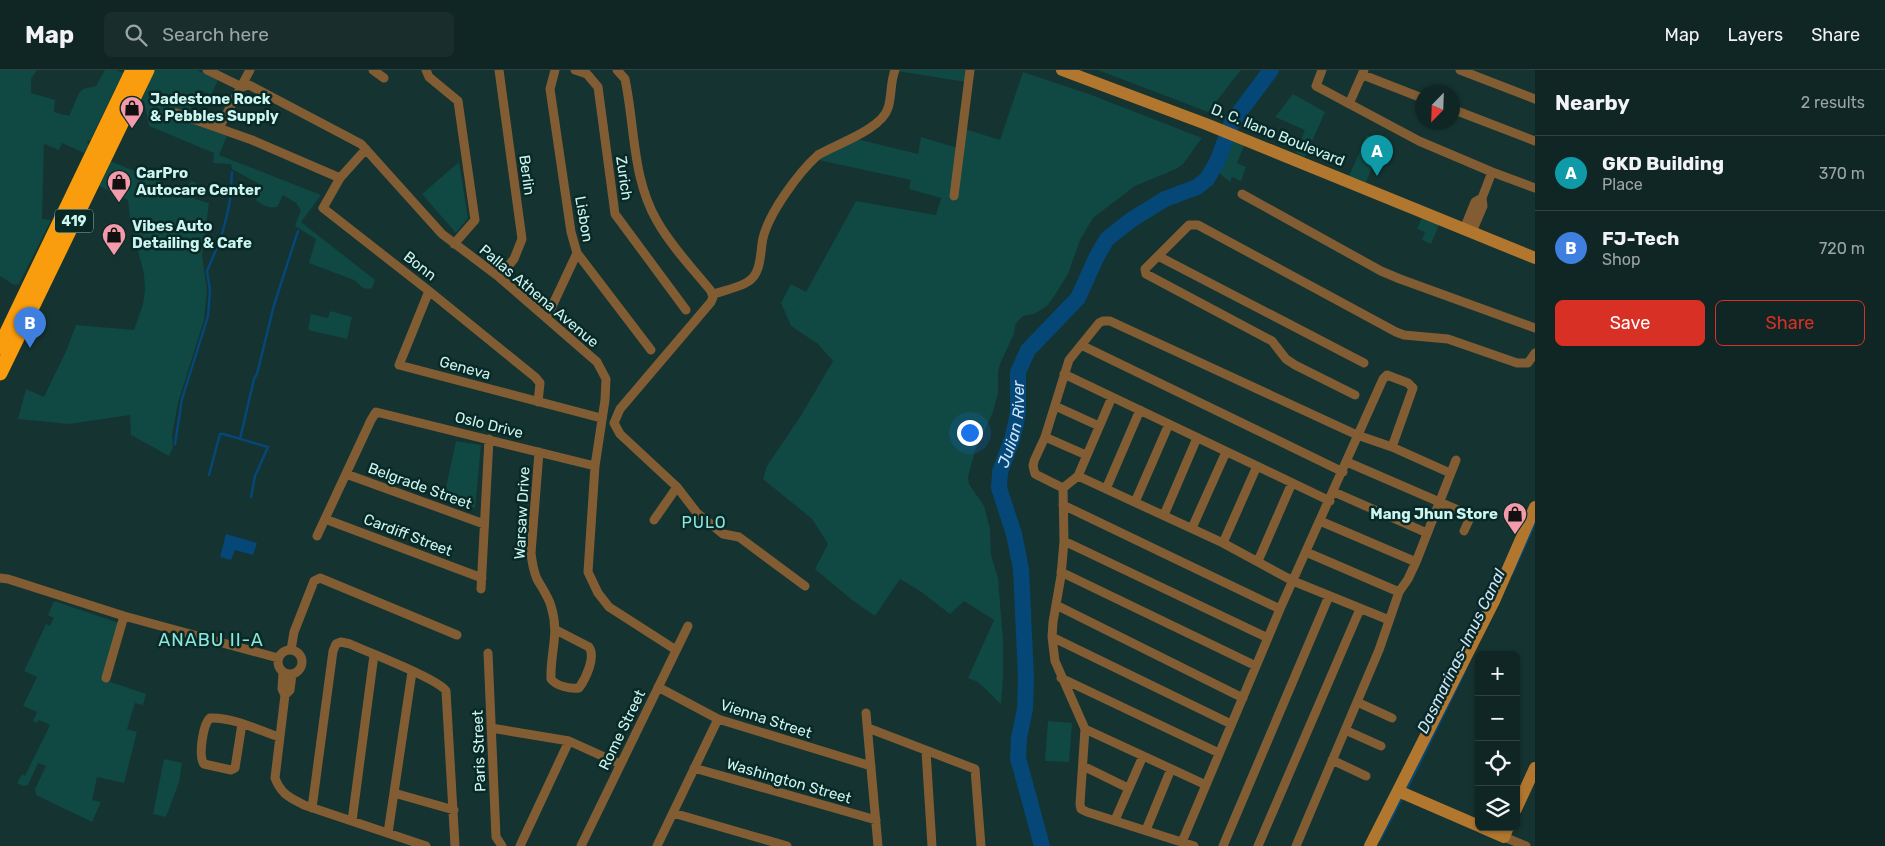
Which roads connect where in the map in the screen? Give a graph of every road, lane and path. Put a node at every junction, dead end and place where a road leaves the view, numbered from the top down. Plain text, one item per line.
1 (133, 70) edge
2 (147, 70) edge
3 (207, 70) edge
4 (373, 70) edge
5 (426, 70) edge
6 (499, 70) edge
7 (555, 70) edge
8 (575, 70) edge
9 (617, 70) edge
10 (895, 70) edge
11 (970, 70) edge
12 (1062, 70) edge
13 (1322, 70) edge
14 (1460, 70) edge
15 (247, 71) edge
16 (1364, 72) edge
17 (384, 78) dead end
18 (246, 86) junction
19 (1415, 95) edge
20 (1535, 99) edge
21 (1350, 104) junction
22 (1460, 112) edge
23 (176, 113) dead end
24 (219, 128) junction
25 (1535, 141) edge
26 (366, 149) junction
27 (1492, 172) junction
28 (340, 178) junction
29 (1535, 188) edge
30 (1242, 194) dead end
31 (954, 196) dead end
32 (1468, 231) junction
33 (454, 244) junction
34 (577, 253) junction
35 (1158, 256) junction
36 (1535, 258) edge
37 (499, 277) junction
38 (429, 291) junction
39 (713, 294) junction
40 (686, 310) dead end
41 (547, 318) junction
42 (1535, 328) edge
43 (1081, 345) junction
44 (0, 347) edge
45 (651, 350) dead end
46 (1535, 353) edge
47 (1364, 363) dead end
48 (0, 372) edge
49 (1064, 374) junction
50 (1354, 396) dead end
51 (1112, 397) junction
52 (538, 402) junction
53 (1056, 406) junction
54 (1140, 410) junction
55 (601, 418) junction
56 (1169, 424) junction
57 (1099, 426) junction
58 (1357, 435) junction
59 (1045, 437) junction
60 (1197, 438) junction
61 (489, 439) junction
62 (1392, 447) junction
63 (539, 452) junction
64 (1226, 452) junction
65 (1086, 455) junction
66 (1456, 460) dead end
67 (1347, 462) junction
68 (595, 466) junction
69 (1257, 466) junction
70 (1343, 472) junction
71 (1450, 473) junction
72 (346, 474) junction
73 (1078, 476) junction
74 (1292, 483) junction
75 (677, 486) junction
76 (1063, 488) junction
77 (1106, 489) junction
78 (1334, 492) junction
79 (1330, 501) junction
80 (1135, 502) junction
81 (1438, 502) junction
82 (1063, 505) junction
83 (1535, 507) edge
84 (1164, 515) junction
85 (325, 519) junction
86 (654, 520) dead end
87 (1320, 521) junction
88 (484, 524) junction
89 (1192, 528) junction
90 (1464, 531) dead end
91 (1427, 533) junction
92 (318, 536) dead end
93 (1064, 542) junction
94 (1223, 542) junction
95 (1306, 552) junction
96 (1258, 561) junction
97 (1416, 562) junction
98 (1061, 572) junction
99 (0, 578) edge
100 (482, 578) junction
101 (1293, 580) junction
102 (805, 586) dead end
103 (481, 589) dead end
104 (1399, 592) junction
105 (1329, 596) junction
106 (1056, 605) junction
107 (1280, 609) junction
108 (1360, 609) junction
109 (124, 616) junction
110 (1389, 620) junction
111 (688, 626) dead end
112 (556, 630) junction
113 (457, 635) dead end
114 (1052, 637) junction
115 (1268, 638) junction
116 (291, 650) junction
117 (676, 650) junction
118 (488, 653) dead end
119 (374, 655) junction
120 (278, 658) junction
121 (1256, 666) junction
122 (412, 672) junction
123 (288, 674) junction
124 (106, 678) dead end
125 (1061, 678) junction
126 (658, 687) junction
127 (1243, 698) junction
128 (1357, 702) junction
129 (866, 713) dead end
130 (1392, 718) dead end
131 (718, 719) junction
132 (242, 724) junction
133 (1231, 724) junction
134 (492, 728) junction
135 (868, 728) junction
136 (1085, 729) junction
137 (1345, 730) junction
138 (279, 737) junction
139 (568, 741) junction
140 (1381, 746) dead end
141 (926, 750) junction
142 (1219, 753) junction
143 (1143, 756) junction
144 (1332, 760) junction
145 (620, 764) junction
146 (871, 766) junction
147 (1083, 766) junction
148 (694, 768) junction
149 (1535, 768) edge
150 (1171, 769) junction
151 (1366, 776) dead end
152 (1206, 786) junction
153 (1128, 788) junction
154 (1398, 791) junction
155 (394, 793) junction
156 (1520, 800) edge
157 (312, 808) junction
158 (454, 810) junction
159 (673, 813) junction
160 (876, 820) junction
161 (1115, 820) junction
162 (352, 821) junction
163 (1475, 825) edge
164 (1146, 830) junction
165 (1506, 832) edge
166 (388, 833) junction
167 (1182, 842) junction
168 (426, 846) edge
169 (455, 846) edge
170 (502, 846) edge
171 (520, 846) edge
172 (581, 846) edge
173 (657, 846) edge
174 (788, 846) edge
175 (878, 846) edge
176 (932, 846) edge
177 (981, 846) edge
178 (1194, 846) edge
179 (1223, 846) edge
180 (1258, 846) edge
181 (1296, 846) edge
182 (1370, 846) edge
183 (1526, 846) edge

1 - 44 highway, 419
2 - 48 highway, 419
3 - 18 street, Pallas Athena Avenue
4 - 17 street
5 - 33 street
6 - 37 street, Berlin
7 - 34 street, Lisbon
8 - 40 street, Zurich
9 - 39 street
10 - 39 street
11 - 31 street
12 - 32 street, D. C. Ilano Boulevard
13 - 21 street
14 - 20 street
15 - 18 street
16 - 19 street
16 - 21 street
18 - 24 street
18 - 26 street, Pallas Athena Avenue
21 - 27 street
22 - 25 street
23 - 24 street
24 - 28 street
26 - 28 street, Bonn
26 - 33 street, Pallas Athena Avenue
27 - 29 street
27 - 32 street
28 - 38 street, Bonn
30 - 42 street
32 - 36 street, D. C. Ilano Boulevard
33 - 37 street, Pallas Athena Avenue
34 - 41 street
34 - 45 street, Lisbon
35 - 46 street
35 - 47 street
35 - 50 street
37 - 41 street, Pallas Athena Avenue
38 - 52 street, Bonn
38 - 52 street, Geneva
39 - 75 street
41 - 55 street, Pallas Athena Avenue
43 - 49 street
43 - 58 street
43 - 70 street
49 - 51 street
49 - 53 street
51 - 54 street
51 - 57 street
52 - 55 street, Geneva
53 - 57 street
53 - 59 street
54 - 56 street
54 - 77 street
55 - 68 street, Pallas Athena Avenue
56 - 60 street
56 - 80 street
57 - 65 street
58 - 62 street
58 - 62 street
58 - 67 street
59 - 65 street
59 - 76 street
60 - 64 street
60 - 84 street
61 - 63 street, Oslo Drive
61 - 72 street, Oslo Drive
61 - 88 street
62 - 71 street
63 - 68 street, Oslo Drive
63 - 112 street, Warsaw Drive
64 - 69 street
64 - 89 street
65 - 73 street
66 - 71 street
67 - 70 street
67 - 81 street
68 - 117 street, Pallas Athena Avenue
69 - 74 street
69 - 94 street
70 - 78 street
71 - 81 street
72 - 85 street
72 - 88 street, Belgrade Street
73 - 76 street
73 - 77 street
74 - 79 street
74 - 96 street
75 - 86 street
75 - 102 street
76 - 82 street
77 - 80 street
78 - 79 street
78 - 91 street
79 - 87 street
80 - 84 street
81 - 90 street
81 - 91 street
82 - 93 street
82 - 107 street
83 - 154 street
84 - 89 street
85 - 92 street
85 - 100 street, Cardiff Street
87 - 95 street
87 - 97 street
88 - 100 street
89 - 94 street
91 - 97 street
93 - 98 street
93 - 115 street
94 - 96 street
95 - 101 street
95 - 104 street
96 - 101 street
97 - 104 street
98 - 106 street
98 - 121 street
99 - 109 street
100 - 103 street
101 - 105 street
101 - 107 street
104 - 110 street
105 - 108 street
105 - 179 street
106 - 114 street
106 - 127 street
107 - 115 street
108 - 110 street
108 - 180 street
109 - 120 street
109 - 124 street
110 - 128 street
111 - 117 street, Rome Street
112 - 112 street, Warsaw Drive
113 - 116 street
114 - 125 street
114 - 133 street
115 - 121 street
116 - 120 street
116 - 123 street
117 - 126 street, Rome Street
118 - 134 street, Paris Street
119 - 122 street
119 - 157 street
119 - 162 street
120 - 123 street
121 - 127 street
122 - 155 street
122 - 158 street
123 - 138 street
125 - 136 street
125 - 142 street
126 - 131 street, Vienna Street
126 - 145 street, Rome Street
127 - 133 street
128 - 130 street
128 - 137 street
129 - 135 street
131 - 146 street, Vienna Street
131 - 148 street
132 - 132 street
132 - 138 street
133 - 142 street
134 - 139 street
134 - 170 street, Paris Street
135 - 141 street
135 - 146 street
136 - 143 street
136 - 147 street
137 - 140 street
137 - 144 street
138 - 157 street
139 - 145 street
139 - 171 street
141 - 176 street
141 - 177 street
142 - 152 street
143 - 150 street
143 - 153 street
144 - 151 street
144 - 181 street
145 - 172 street, Rome Street
146 - 160 street
147 - 153 street
147 - 161 street
148 - 159 street
148 - 160 street, Washington Street
149 - 156 street
150 - 152 street
150 - 164 street
152 - 167 street
153 - 161 street
154 - 163 street
154 - 182 street
155 - 158 street
155 - 166 street
157 - 162 street
158 - 169 street
159 - 173 street
159 - 174 street
160 - 175 street
161 - 164 street
162 - 166 street
164 - 167 street
165 - 183 street
166 - 168 street
167 - 178 street

